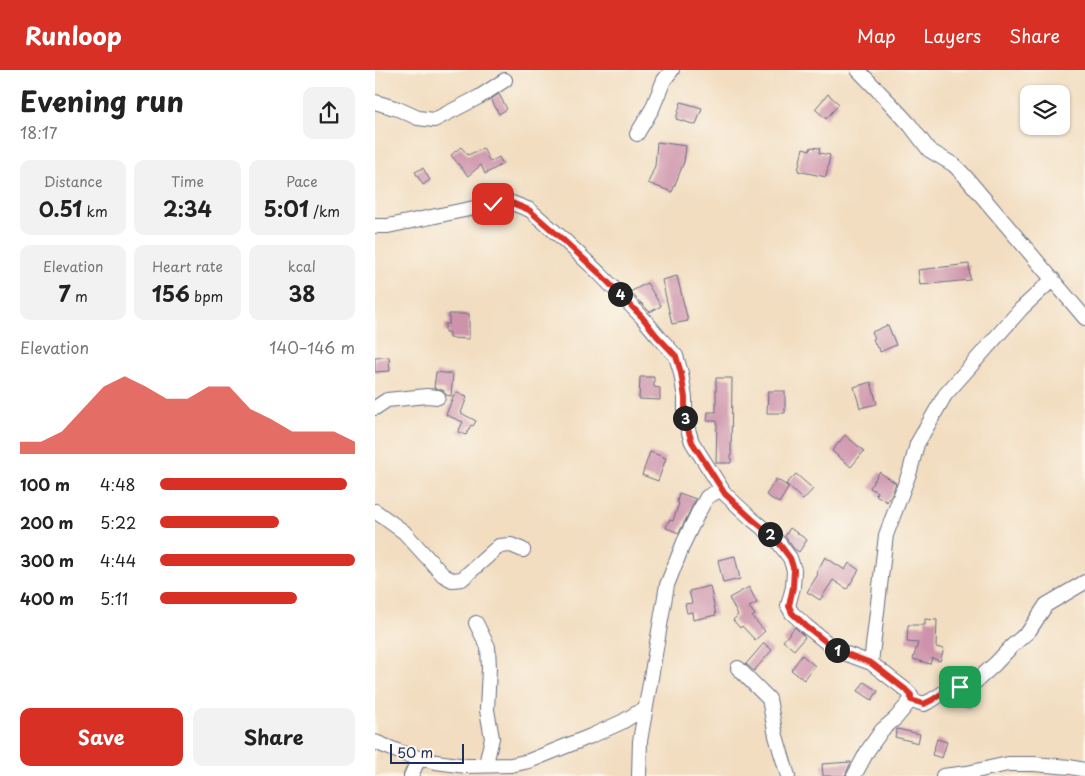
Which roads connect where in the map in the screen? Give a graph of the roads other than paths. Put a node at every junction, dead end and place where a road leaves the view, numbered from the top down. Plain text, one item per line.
1 (672, 70) edge
2 (858, 70) edge
3 (505, 80) dead end
4 (375, 102) edge
5 (637, 134) dead end
6 (375, 226) edge
7 (1053, 279) junction
8 (1085, 318) edge
9 (438, 397) dead end
10 (375, 408) edge
11 (722, 489) junction
12 (375, 511) edge
13 (523, 550) dead end
14 (1085, 582) edge
15 (476, 623) dead end
16 (871, 663) junction
17 (738, 668) dead end
18 (911, 700) junction
19 (645, 708) junction
20 (375, 742) edge
21 (419, 758) junction
22 (486, 764) junction
23 (1085, 770) edge
24 (967, 774) edge
25 (411, 776) edge
26 (639, 776) edge
27 (788, 776) edge
28 (854, 776) edge
29 (943, 776) edge

1 - 5 street
2 - 7 street
3 - 4 street
6 - 11 street
7 - 8 street
7 - 16 street
9 - 10 street
11 - 16 street
11 - 19 street
12 - 13 street
14 - 18 street
15 - 22 street
16 - 18 street
17 - 27 street
18 - 28 street
19 - 22 street
19 - 26 street
20 - 21 street
21 - 22 street
21 - 25 street
23 - 24 street
24 - 29 street

